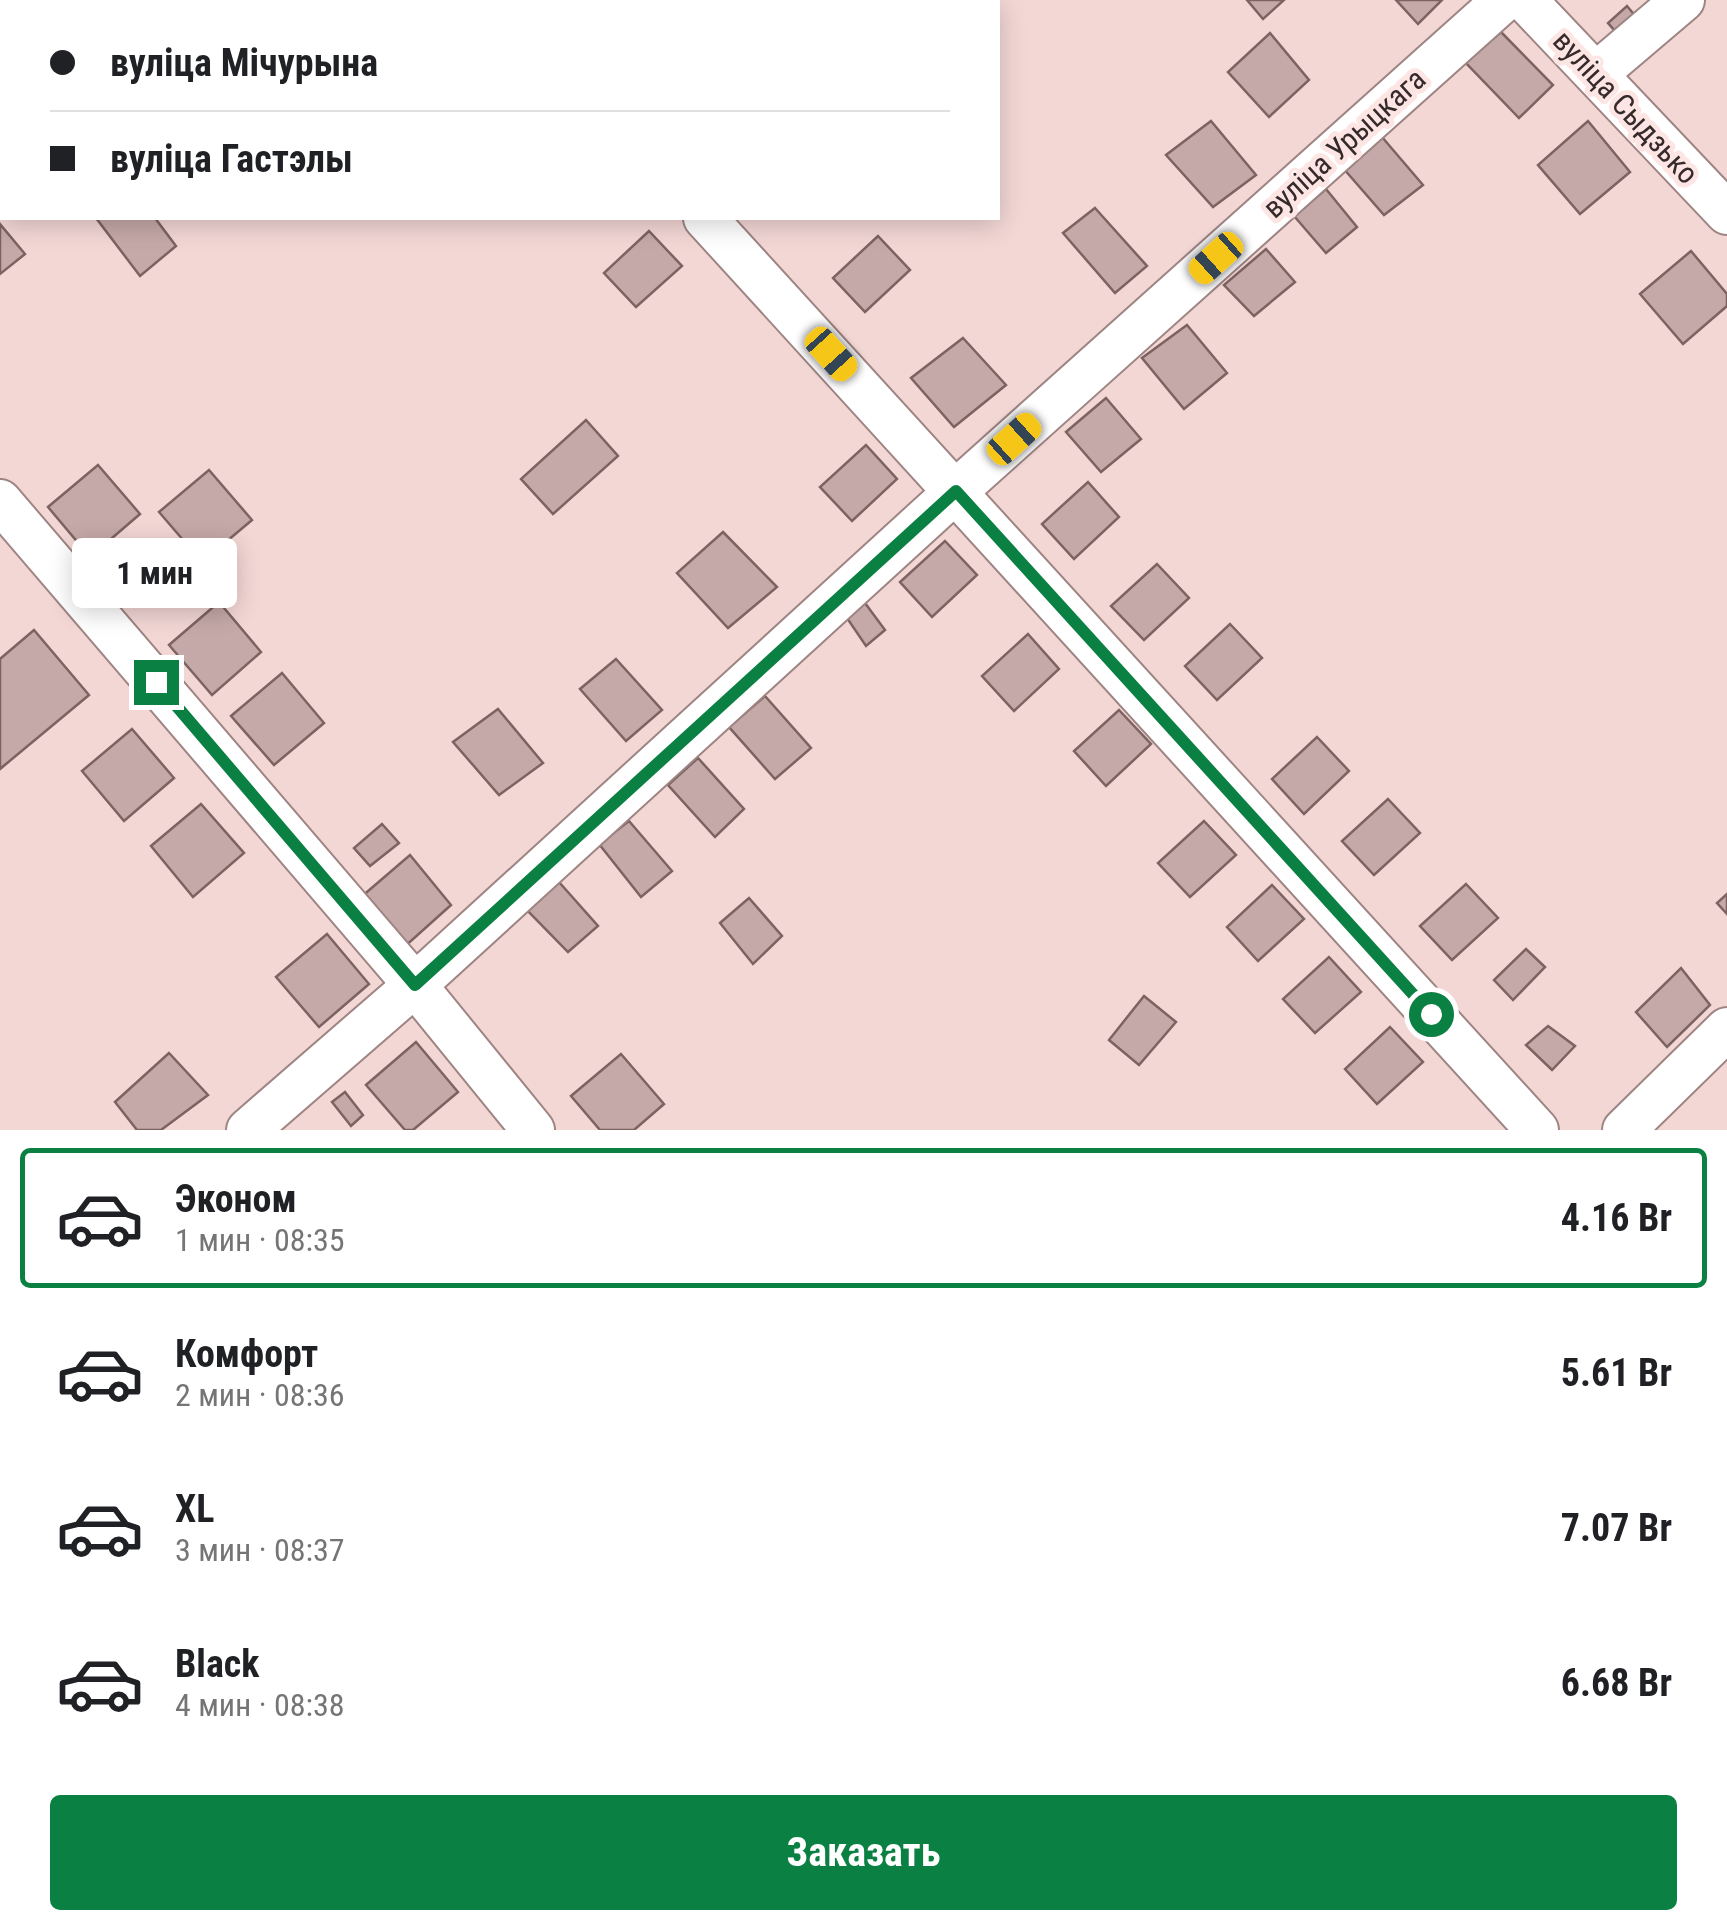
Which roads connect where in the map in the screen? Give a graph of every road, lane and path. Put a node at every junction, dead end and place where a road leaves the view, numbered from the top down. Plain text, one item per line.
1 (1504, 0) edge
2 (1526, 0) edge
3 (1682, 0) edge
4 (1596, 74) junction
5 (1727, 214) edge
6 (707, 220) edge
7 (956, 491) junction
8 (0, 501) edge
9 (415, 985) junction
10 (1727, 1029) edge
11 (248, 1130) edge
12 (533, 1130) edge
13 (1537, 1130) edge
14 (1624, 1130) edge

1 - 7 street, вуліца Урыцкага
2 - 4 street, вуліца Сыдзько
3 - 4 street
4 - 5 street, вуліца Сыдзько
6 - 7 street
7 - 9 street, вуліца Урыцкага
7 - 13 street
8 - 9 street
9 - 11 street, вуліца Урыцкага
9 - 12 street
10 - 14 street

